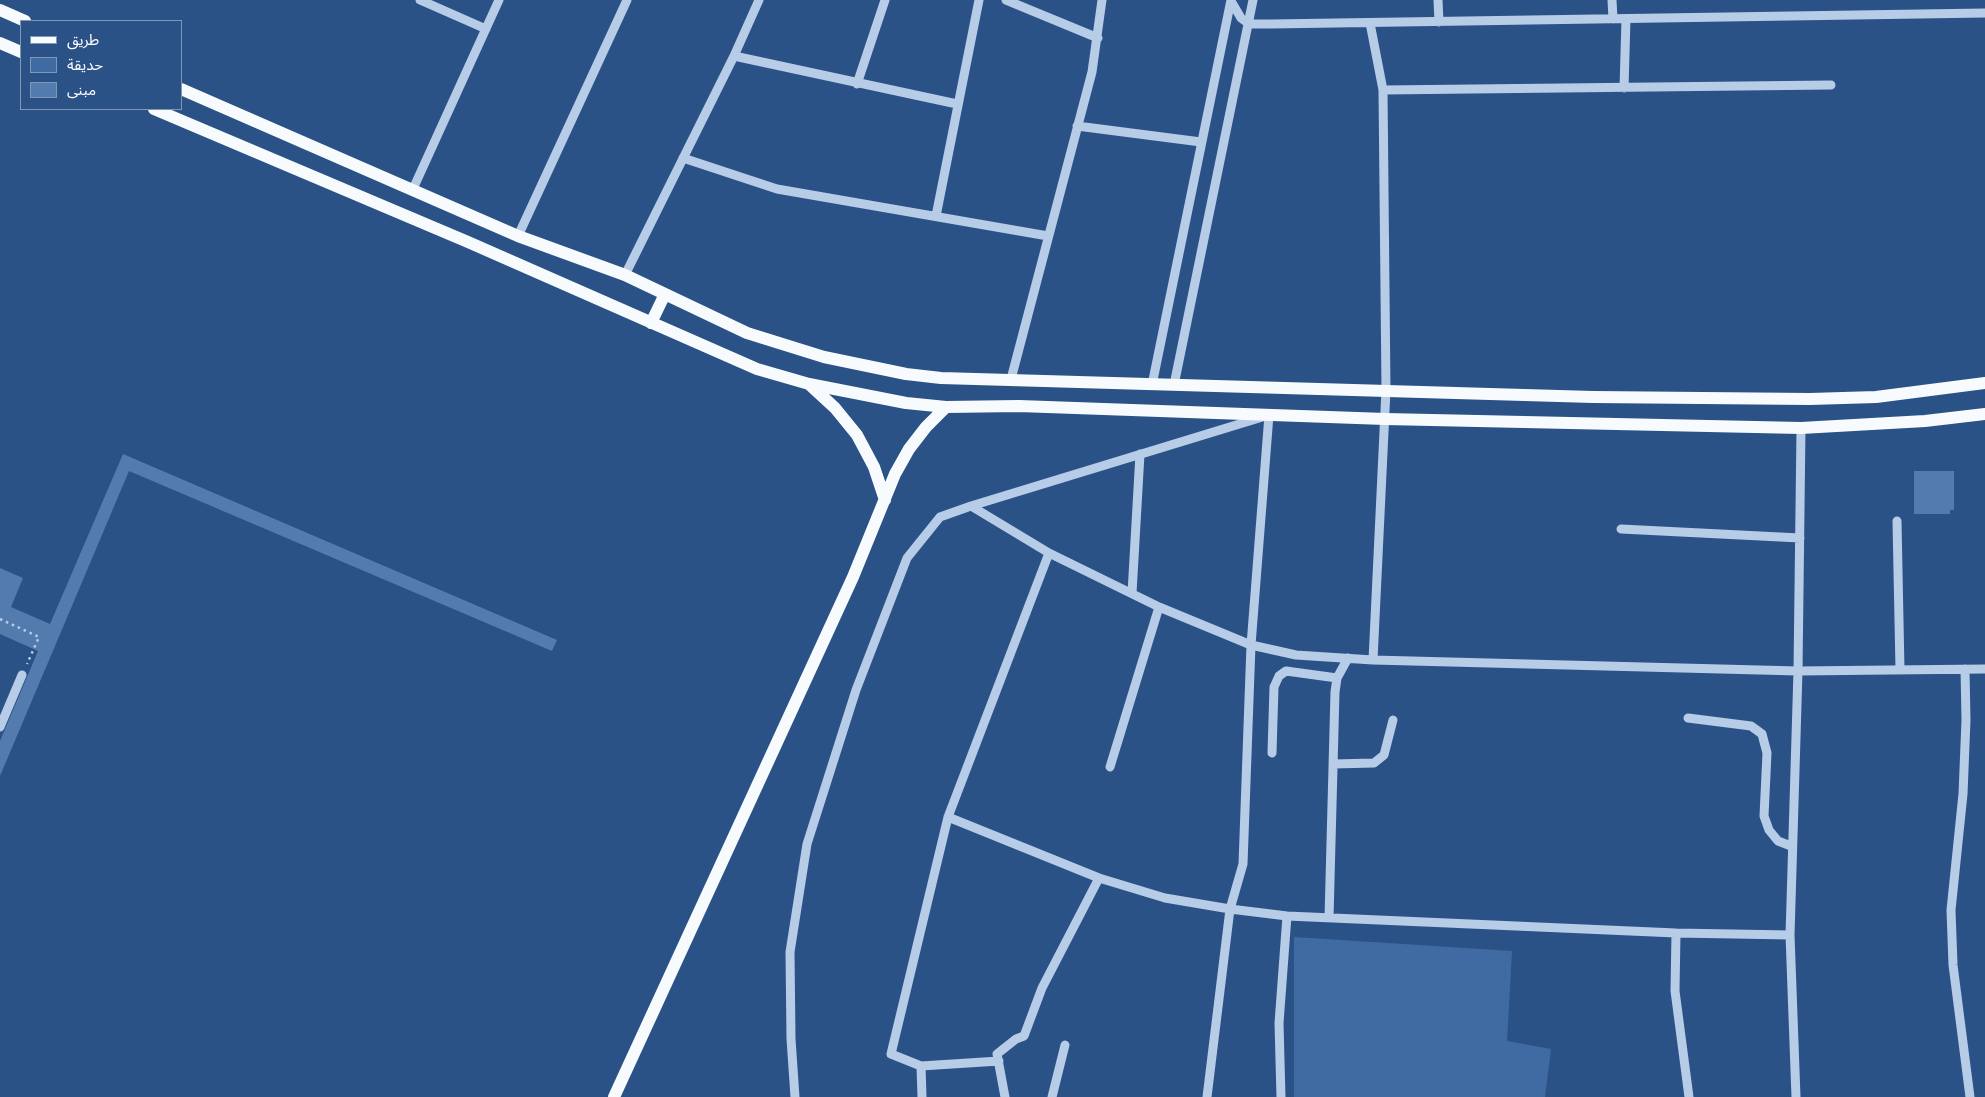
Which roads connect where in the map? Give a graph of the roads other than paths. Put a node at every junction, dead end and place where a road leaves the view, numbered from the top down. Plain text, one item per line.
1 (420, 0) edge
2 (499, 0) edge
3 (627, 0) edge
4 (759, 0) edge
5 (885, 0) edge
6 (978, 0) edge
7 (1006, 0) edge
8 (1102, 0) edge
9 (1231, 0) edge
10 (1253, 0) edge
11 (1438, 0) edge
12 (1612, 0) edge
13 (0, 10) edge
14 (1985, 13) edge
15 (1612, 19) junction
16 (1626, 19) junction
17 (23, 20) edge
18 (1438, 22) junction
19 (1370, 23) junction
20 (1249, 24) junction
21 (486, 29) junction
22 (1098, 38) junction
23 (0, 43) edge
24 (20, 52) edge
25 (734, 56) junction
26 (858, 84) junction
27 (1831, 85) dead end
28 (1624, 88) junction
29 (182, 89) edge
30 (1383, 90) junction
31 (957, 104) junction
32 (156, 110) edge
33 (1077, 126) junction
34 (1201, 142) junction
35 (683, 158) junction
36 (413, 189) junction
37 (936, 216) junction
38 (518, 236) junction
39 (1048, 236) junction
40 (626, 275) junction
41 (665, 294) junction
42 (652, 323) junction
43 (1011, 379) junction
44 (1985, 383) edge
45 (809, 384) junction
46 (1152, 384) junction
47 (1174, 385) junction
48 (1386, 390) junction
49 (946, 406) junction
50 (1985, 414) edge
51 (1269, 415) junction
52 (1386, 419) junction
53 (1801, 428) junction
54 (1140, 454) junction
55 (885, 500) junction
56 (971, 506) junction
57 (1897, 521) dead end
58 (1621, 529) dead end
59 (1800, 538) junction
60 (1049, 553) junction
61 (1132, 593) junction
62 (1160, 607) junction
63 (1251, 645) junction
64 (1348, 658) junction
65 (1374, 660) junction
66 (1964, 669) junction
67 (1985, 669) edge
68 (1900, 670) junction
69 (1798, 671) junction
70 (22, 675) road end
71 (1337, 678) junction
72 (1688, 718) dead end
73 (1393, 720) dead end
74 (0, 727) edge
75 (1272, 754) dead end
76 (1333, 764) junction
77 (1110, 767) dead end
78 (948, 816) junction
79 (1791, 846) junction
80 (1099, 878) junction
81 (1230, 909) junction
82 (1287, 916) junction
83 (1329, 918) junction
84 (1676, 933) junction
85 (1790, 935) junction
86 (1065, 1045) dead end
87 (998, 1062) junction
88 (921, 1066) junction
89 (622, 1081) junction
90 (614, 1097) edge
91 (621, 1097) edge
92 (795, 1097) edge
93 (922, 1097) edge
94 (1005, 1097) edge
95 (1052, 1097) edge
96 (1207, 1097) edge
97 (1281, 1097) edge
98 (1688, 1097) edge
99 (1796, 1097) edge
100 (1970, 1097) edge

1 - 21 street
2 - 21 street
3 - 38 street
4 - 25 street
5 - 26 street
6 - 31 street
7 - 22 street
8 - 22 street
9 - 20 street
9 - 34 street
10 - 20 street
11 - 18 street
12 - 15 street
13 - 17 main road
14 - 16 street
15 - 16 street
15 - 18 street
16 - 28 street
18 - 19 street
19 - 20 street
19 - 30 street
20 - 47 street
21 - 36 street
22 - 33 street
23 - 24 main road
25 - 26 street
25 - 35 street
26 - 31 street
27 - 28 street
28 - 30 street
29 - 36 main road
30 - 48 street
31 - 37 street
32 - 42 main road
33 - 34 street
33 - 39 street
34 - 46 street
35 - 37 street
35 - 40 street
36 - 38 main road
37 - 39 street
38 - 40 main road
39 - 43 street
40 - 41 main road
41 - 42 main road
41 - 43 main road
42 - 45 main road
43 - 46 main road
44 - 48 main road
45 - 49 main road
45 - 55 main road
46 - 47 main road
47 - 48 main road
48 - 52 street
49 - 51 main road
49 - 55 main road
50 - 53 main road
51 - 52 main road
51 - 54 street
51 - 63 street
52 - 53 main road
52 - 65 street
53 - 59 street
54 - 56 street
54 - 61 street
55 - 89 main road
56 - 60 street
56 - 92 street
57 - 68 street
58 - 59 street
59 - 69 street
60 - 61 street
60 - 78 street
61 - 62 street
62 - 63 street
62 - 77 street
63 - 64 street
63 - 81 street
64 - 65 street
64 - 71 street
65 - 69 street
66 - 67 street
66 - 68 street
66 - 100 street
68 - 69 street
69 - 79 street
70 - 74 street
71 - 75 street
71 - 76 street
72 - 79 street
73 - 76 street
76 - 83 street
78 - 80 street
78 - 88 street
79 - 85 street
80 - 81 street
80 - 87 street
81 - 82 street
81 - 96 street
82 - 83 street
82 - 97 street
83 - 84 street
84 - 85 street
84 - 98 street
85 - 99 street
86 - 95 street
87 - 88 street
87 - 94 street
88 - 93 street
89 - 90 main road
89 - 91 street

